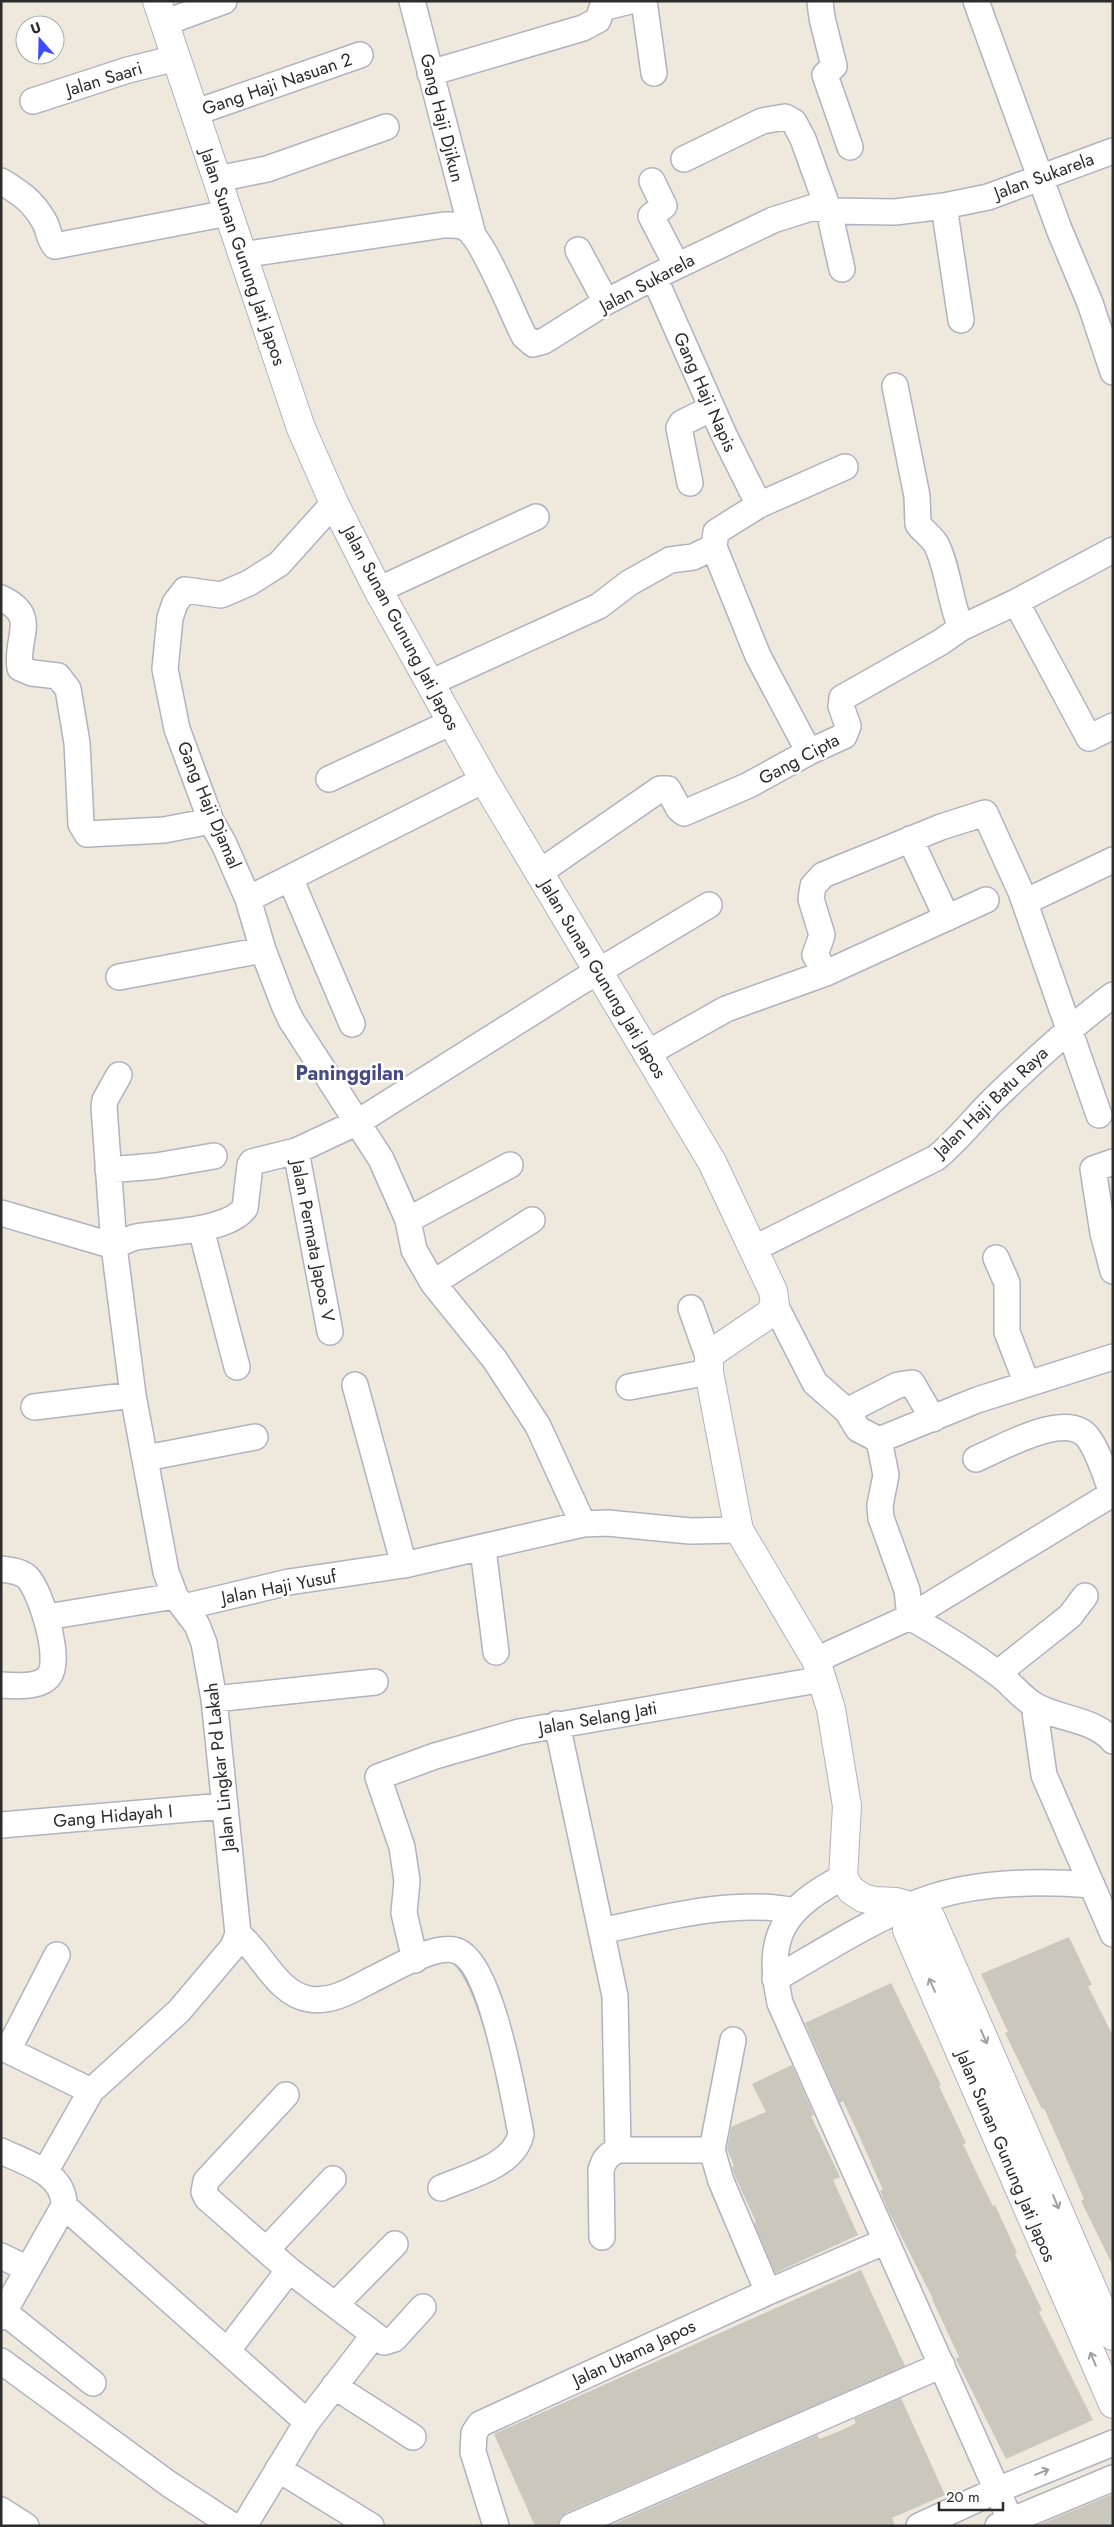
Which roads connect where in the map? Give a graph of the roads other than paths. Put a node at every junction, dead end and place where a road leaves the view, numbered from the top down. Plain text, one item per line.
1 (224, 1) edge
2 (412, 1) edge
3 (630, 1) edge
4 (644, 1) edge
5 (820, 1) edge
6 (976, 1) edge
7 (160, 12) edge
8 (360, 55) dead end
9 (176, 58) junction
10 (430, 73) junction
11 (654, 73) dead end
12 (33, 101) dead end
13 (194, 113) junction
14 (386, 127) dead end
15 (850, 147) dead end
16 (1113, 151) edge
17 (684, 159) dead end
18 (1040, 178) junction
19 (216, 179) junction
20 (1, 181) edge
21 (652, 181) dead end
22 (944, 206) junction
23 (829, 211) junction
24 (228, 213) junction
25 (472, 234) junction
26 (578, 250) dead end
27 (242, 255) junction
28 (677, 266) junction
29 (842, 269) dead end
30 (654, 278) junction
31 (606, 302) junction
32 (961, 320) dead end
33 (1113, 372) edge
34 (895, 386) dead end
35 (712, 408) junction
36 (845, 467) dead end
37 (690, 483) dead end
38 (334, 503) junction
39 (759, 505) junction
40 (536, 517) dead end
41 (714, 547) junction
42 (1113, 550) edge
43 (378, 590) junction
44 (1, 598) edge
45 (1016, 602) junction
46 (961, 628) junction
47 (430, 683) junction
48 (452, 722) junction
49 (1110, 735) edge
50 (810, 752) junction
51 (328, 779) dead end
52 (484, 780) junction
53 (211, 821) junction
54 (910, 839) junction
55 (1113, 860) edge
56 (540, 872) junction
57 (290, 878) junction
58 (248, 899) junction
59 (986, 900) dead end
60 (1024, 902) junction
61 (709, 905) dead end
62 (947, 918) junction
63 (263, 950) junction
64 (600, 971) junction
65 (826, 973) junction
66 (118, 977) dead end
67 (1113, 995) edge
68 (352, 1024) dead end
69 (1070, 1027) junction
70 (646, 1054) junction
71 (119, 1075) dead end
72 (1100, 1115) dead end
73 (358, 1122) junction
74 (296, 1151) junction
75 (214, 1156) dead end
76 (1113, 1162) edge
77 (510, 1165) dead end
78 (108, 1170) junction
79 (1, 1213) edge
80 (408, 1220) junction
81 (532, 1220) dead end
82 (201, 1229) junction
83 (114, 1246) junction
84 (753, 1249) junction
85 (996, 1258) dead end
86 (1113, 1271) edge
87 (434, 1283) junction
88 (775, 1305) junction
89 (690, 1308) dead end
90 (330, 1332) dead end
91 (1113, 1357) edge
92 (709, 1365) junction
93 (237, 1367) dead end
94 (1027, 1384) junction
95 (355, 1385) dead end
96 (629, 1387) dead end
97 (133, 1395) junction
98 (34, 1407) dead end
99 (847, 1411) junction
100 (933, 1420) junction
101 (255, 1437) dead end
102 (879, 1440) junction
103 (146, 1458) junction
104 (976, 1459) dead end
105 (1112, 1495) edge
106 (583, 1524) junction
107 (739, 1530) junction
108 (483, 1549) junction
109 (404, 1565) junction
110 (1, 1569) edge
111 (1085, 1596) dead end
112 (179, 1601) junction
113 (47, 1617) junction
114 (910, 1617) junction
115 (496, 1652) dead end
116 (820, 1670) junction
117 (998, 1673) junction
118 (374, 1682) dead end
119 (1, 1685) edge
120 (214, 1699) junction
121 (1034, 1705) junction
122 (557, 1724) junction
123 (1113, 1741) edge
124 (224, 1806) junction
125 (1, 1825) edge
126 (844, 1877) junction
127 (1092, 1885) junction
128 (910, 1906) junction
129 (794, 1911) junction
130 (1111, 1924) edge
131 (601, 1931) junction
132 (236, 1940) junction
133 (57, 1955) dead end
134 (415, 1960) junction
135 (775, 1979) junction
136 (956, 2008) junction
137 (733, 2040) dead end
138 (4, 2048) edge
139 (83, 2088) junction
140 (286, 2095) dead end
141 (618, 2150) junction
142 (712, 2150) junction
143 (1, 2151) edge
144 (1043, 2171) junction
145 (45, 2172) junction
146 (333, 2179) dead end
147 (1016, 2181) junction
148 (441, 2188) dead end
149 (64, 2206) junction
150 (602, 2237) dead end
151 (886, 2241) junction
152 (395, 2244) dead end
153 (267, 2249) junction
154 (1, 2256) edge
155 (28, 2269) junction
156 (289, 2270) junction
157 (768, 2292) junction
158 (336, 2304) junction
159 (423, 2307) dead end
160 (3, 2315) edge
161 (374, 2335) junction
162 (1113, 2336) edge
163 (227, 2351) junction
164 (1, 2361) edge
165 (942, 2365) junction
166 (92, 2384) dead end
167 (334, 2386) junction
168 (1113, 2404) edge
169 (306, 2422) junction
170 (413, 2437) dead end
171 (1113, 2443) edge
172 (278, 2469) junction
173 (1113, 2478) edge
174 (997, 2490) junction
175 (1, 2510) edge
176 (1008, 2524) edge
177 (26, 2526) edge
178 (233, 2526) edge
179 (244, 2526) edge
180 (371, 2526) edge
181 (496, 2526) edge
182 (572, 2526) edge
183 (919, 2526) edge

1 - 7 street
2 - 10 street, Gang Haji Djikun
3 - 10 street
4 - 11 street
5 - 15 street
6 - 18 street
7 - 9 street, Jalan Sunan Gunung Jati Japos
8 - 13 street, Gang Haji Nasuan 2
9 - 12 street, Jalan Saari
9 - 13 street, Jalan Sunan Gunung Jati Japos
10 - 25 street, Gang Haji Djikun
13 - 19 street, Jalan Sunan Gunung Jati Japos
14 - 19 street
16 - 18 street, Jalan Sukarela
17 - 23 street
18 - 22 street, Jalan Sukarela
18 - 33 street
19 - 24 street, Jalan Sunan Gunung Jati Japos
20 - 24 street
21 - 28 street
22 - 23 street, Jalan Sukarela
22 - 32 street
23 - 28 street, Jalan Sukarela
23 - 29 street
24 - 27 street, Jalan Sunan Gunung Jati Japos
25 - 27 street
25 - 31 street, Jalan Sukarela
26 - 31 street
27 - 38 street, Jalan Sunan Gunung Jati Japos
28 - 30 street, Jalan Sukarela
30 - 31 street, Jalan Sukarela
30 - 35 street, Gang Haji Napis
34 - 46 street
35 - 37 street
35 - 39 street, Gang Haji Napis
36 - 39 street
38 - 43 street, Jalan Sunan Gunung Jati Japos
38 - 53 street, Gang Haji Djamal
39 - 41 street
40 - 43 street
41 - 47 street
41 - 50 street
42 - 45 street, Gang Cipta
43 - 47 street, Jalan Sunan Gunung Jati Japos
44 - 53 street
45 - 46 street, Gang Cipta
45 - 49 street
46 - 50 street, Gang Cipta
47 - 48 street, Jalan Sunan Gunung Jati Japos
48 - 51 street
48 - 52 street, Jalan Sunan Gunung Jati Japos
50 - 56 street, Gang Cipta
52 - 56 street, Jalan Sunan Gunung Jati Japos
52 - 57 street
53 - 58 street, Gang Haji Djamal
54 - 60 street
54 - 62 street
54 - 65 street
55 - 60 street
56 - 64 street, Jalan Sunan Gunung Jati Japos
57 - 58 street
57 - 68 street
58 - 63 street, Gang Haji Djamal
59 - 62 street
60 - 69 street
61 - 64 street
62 - 65 street
63 - 66 street
63 - 73 street, Gang Haji Djamal
64 - 70 street, Jalan Sunan Gunung Jati Japos
64 - 73 street
65 - 70 street
67 - 69 street, Jalan Haji Batu Raya
69 - 72 street
69 - 84 street, Jalan Haji Batu Raya
70 - 84 street, Jalan Sunan Gunung Jati Japos
71 - 78 street
73 - 74 street
73 - 80 street, Gang Haji Djamal
74 - 82 street
74 - 90 street, Jalan Permata Japos V
75 - 78 street
76 - 86 street
77 - 80 street
78 - 83 street
79 - 83 street
80 - 87 street, Gang Haji Djamal
81 - 87 street
82 - 83 street
82 - 93 street
83 - 97 street
84 - 88 street, Jalan Sunan Gunung Jati Japos
85 - 94 street
87 - 106 street, Gang Haji Djamal
88 - 92 street
88 - 99 street
89 - 92 street
91 - 94 street
92 - 96 street
92 - 107 street
94 - 100 street
95 - 109 street
97 - 98 street
97 - 103 street
99 - 100 street
99 - 102 street
100 - 102 street
101 - 103 street
102 - 114 street
103 - 112 street
104 - 105 street
105 - 114 street, Jalan Selang Jati
106 - 107 street, Jalan Haji Yusuf
106 - 108 street, Jalan Haji Yusuf
107 - 116 street
108 - 109 street, Jalan Haji Yusuf
108 - 115 street
109 - 112 street, Jalan Haji Yusuf
110 - 113 street
111 - 117 street
112 - 113 street, Jalan Haji Yusuf
112 - 120 street, Jalan Lingkar Pd Lakah
113 - 119 street
114 - 116 street, Jalan Selang Jati
114 - 117 street
116 - 122 street, Jalan Selang Jati
116 - 126 street
117 - 121 street
118 - 120 street
120 - 124 street, Jalan Lingkar Pd Lakah
121 - 123 street
121 - 127 street
122 - 131 street
122 - 134 street, Jalan Selang Jati
124 - 125 street, Gang Hidayah I
124 - 132 street, Jalan Lingkar Pd Lakah
126 - 128 street, Jalan Sunan Gunung Jati Japos
126 - 129 street
127 - 128 street
127 - 130 street
128 - 135 street
128 - 136 street, Jalan Sunan Gunung Jati Japos
129 - 131 street
129 - 135 street
131 - 141 street
132 - 134 street
132 - 139 street
133 - 138 street
134 - 148 street
135 - 151 street
136 -> 144 street, Jalan Sunan Gunung Jati Japos
136 - 147 street, Jalan Sunan Gunung Jati Japos
137 - 142 street
138 - 139 street
139 - 145 street
140 - 153 street
141 - 142 street
141 - 150 street
142 - 157 street
143 - 145 street
144 - 147 street
144 -> 162 street, Jalan Sunan Gunung Jati Japos
145 - 149 street
146 - 153 street
168 -> 147 street, Jalan Sunan Gunung Jati Japos
149 - 155 street
149 - 163 street
151 - 157 street, Jalan Utama Japos
151 - 165 street
152 - 158 street
153 - 156 street
154 - 155 street
155 - 160 street
156 - 158 street
156 - 163 street
157 - 181 street, Jalan Utama Japos
158 - 161 street
159 - 161 street
160 - 166 street
161 - 167 street
163 - 169 street
164 - 178 street
165 - 174 street
165 - 182 street
167 - 169 street
167 - 170 street
169 - 172 street
174 -> 171 street
172 - 179 street
172 - 180 street
173 - 176 street
174 - 176 street
174 - 183 street
175 - 177 street

